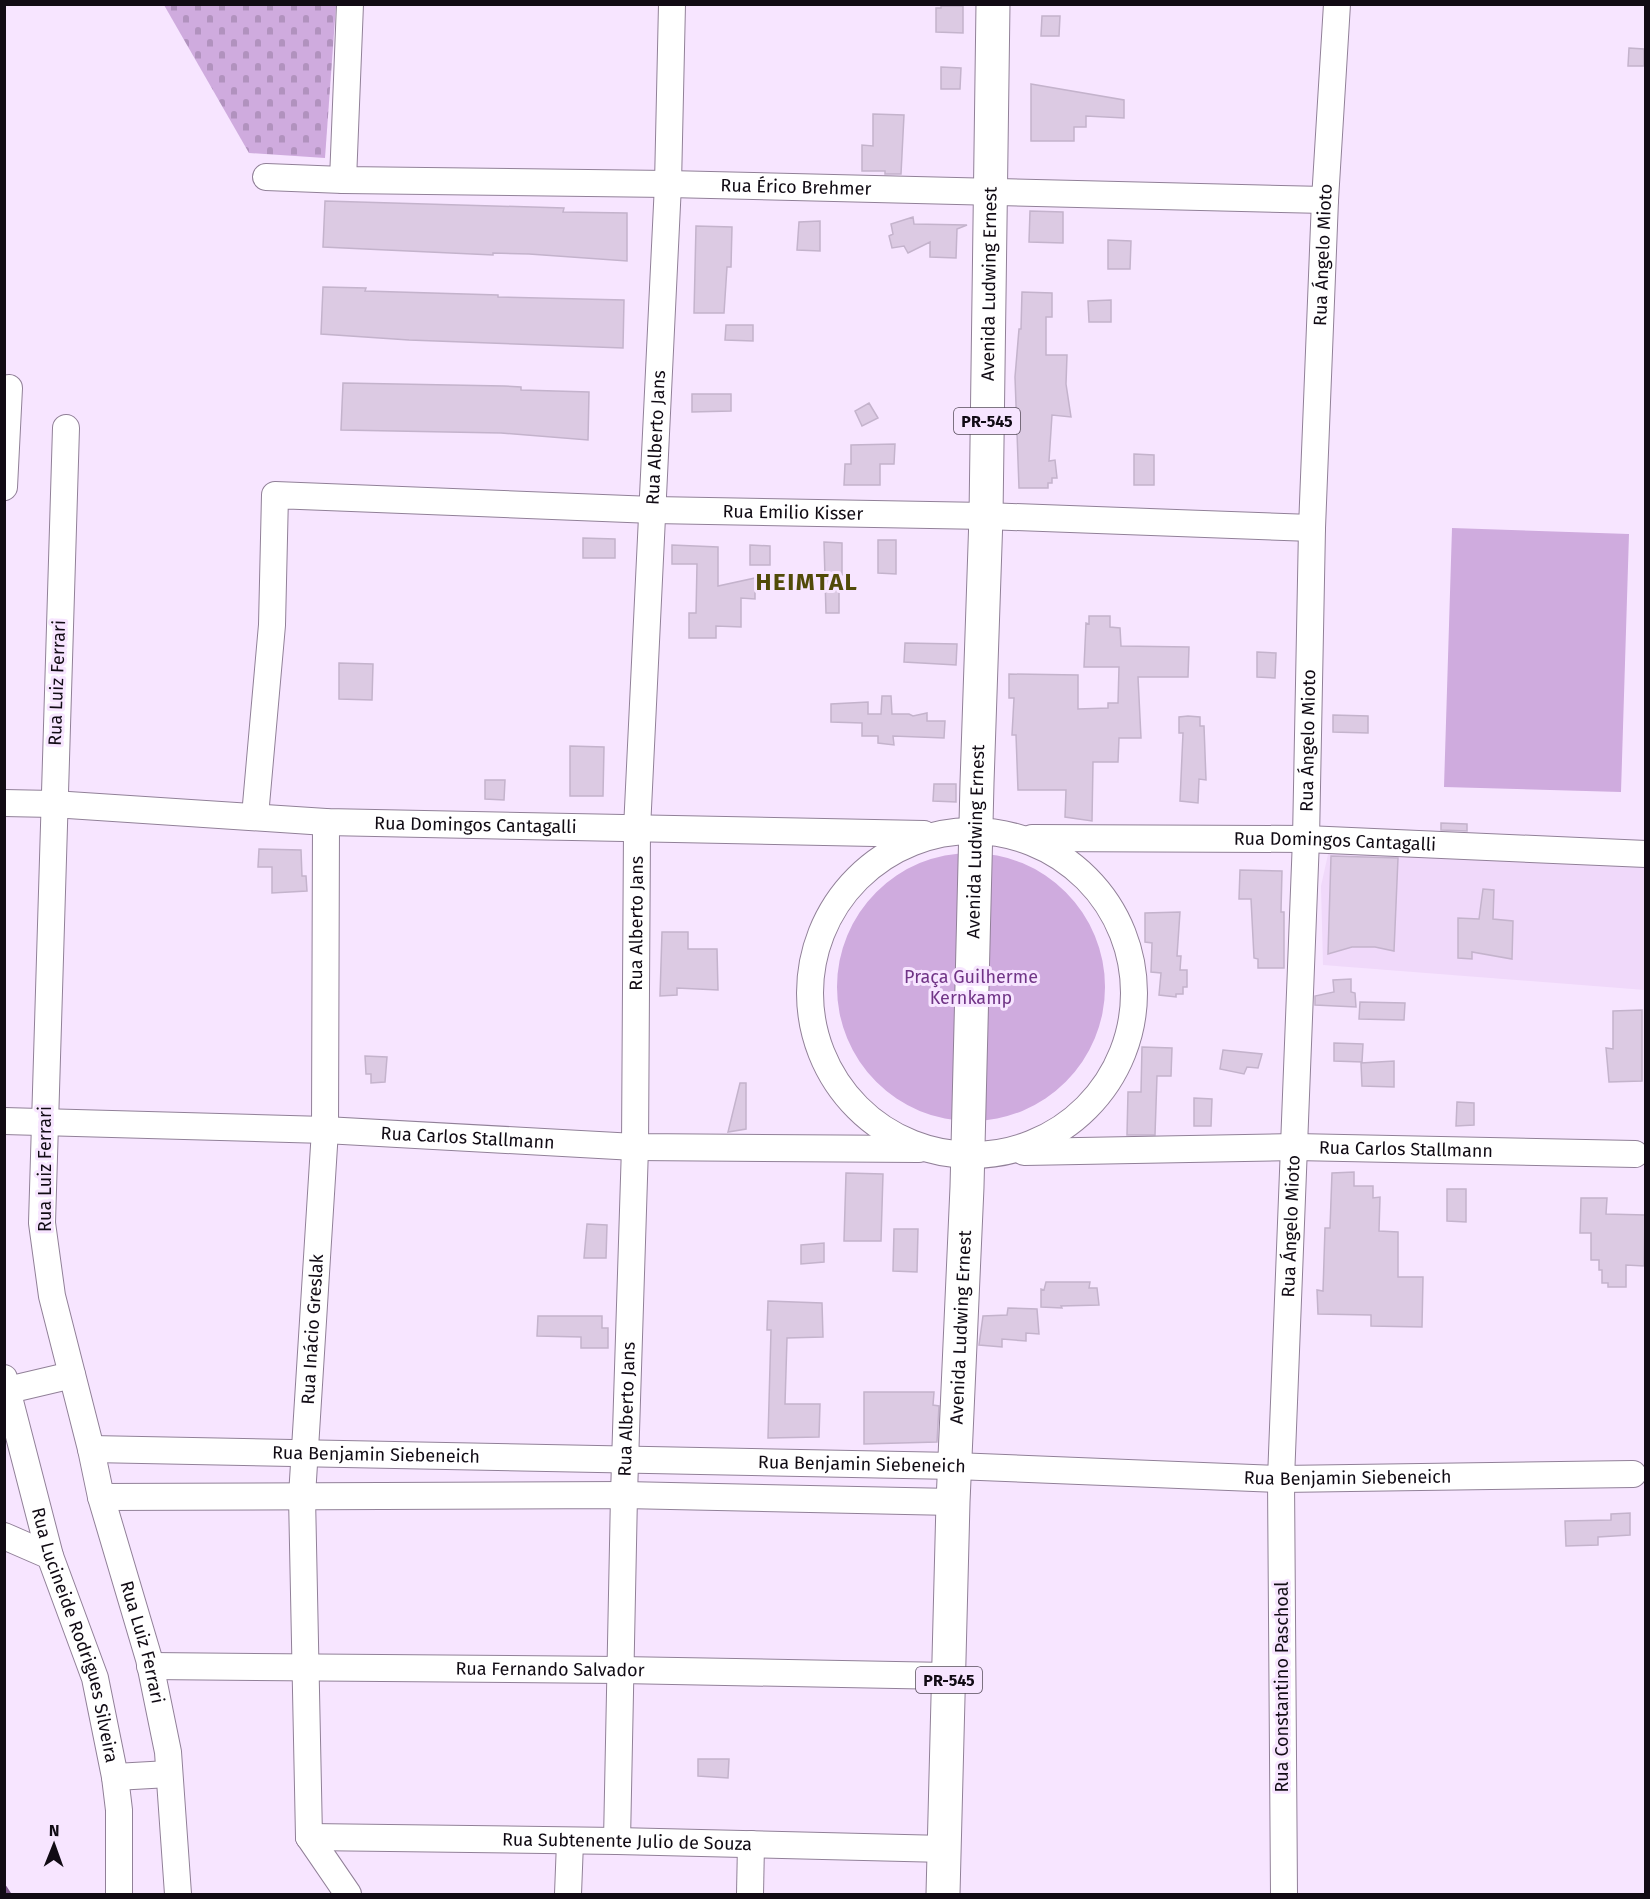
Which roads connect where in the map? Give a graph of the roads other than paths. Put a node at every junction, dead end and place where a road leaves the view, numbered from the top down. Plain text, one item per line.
1 (350, 4) edge
2 (672, 4) edge
3 (993, 4) edge
4 (1337, 4) edge
5 (266, 177) dead end
6 (343, 180) junction
7 (668, 184) junction
8 (992, 192) junction
9 (1325, 200) junction
10 (9, 388) dead end
11 (66, 428) dead end
12 (4, 487) edge
13 (653, 510) junction
14 (986, 516) junction
15 (1312, 528) junction
16 (4, 803) edge
17 (53, 804) junction
18 (255, 816) junction
19 (327, 822) junction
20 (637, 829) junction
21 (963, 836) junction
22 (1023, 838) junction
23 (1306, 839) junction
24 (1646, 854) edge
25 (4, 1120) edge
26 (45, 1122) junction
27 (325, 1130) junction
28 (635, 1147) junction
29 (1295, 1147) junction
30 (930, 1149) junction
31 (983, 1154) junction
32 (1635, 1154) dead end
33 (72, 1375) junction
34 (6, 1387) edge
35 (91, 1449) junction
36 (304, 1454) junction
37 (625, 1460) junction
38 (955, 1466) junction
39 (1633, 1474) dead end
40 (1281, 1479) junction
41 (624, 1495) junction
42 (302, 1496) junction
43 (101, 1497) junction
44 (952, 1502) junction
45 (4, 1536) edge
46 (50, 1556) junction
47 (150, 1666) junction
48 (307, 1666) junction
49 (621, 1670) junction
50 (949, 1676) junction
51 (169, 1774) junction
52 (115, 1777) junction
53 (309, 1837) junction
54 (617, 1841) junction
55 (570, 1842) junction
56 (751, 1844) junction
57 (945, 1850) junction
58 (339, 1889) edge
59 (119, 1894) edge
60 (178, 1894) edge
61 (568, 1894) edge
62 (750, 1894) edge
63 (944, 1894) edge
64 (1284, 1894) edge

1 - 6 street
2 - 7 street, Rua Alberto Jans
3 - 8 highway, Avenida Ludwing Ernest / PR-545
4 - 9 street, Rua Ángelo Mioto
5 - 6 street, Rua Érico Brehmer
6 - 7 street, Rua Érico Brehmer
7 - 8 street, Rua Érico Brehmer
7 - 13 street, Rua Alberto Jans
8 - 9 street, Rua Érico Brehmer
8 - 14 highway, Avenida Ludwing Ernest / PR-545
9 - 15 street, Rua Ángelo Mioto
10 - 12 street
11 - 17 street, Rua Luiz Ferrari
13 - 14 street, Rua Emilio Kisser
13 - 18 street, Rua Emilio Kisser
13 - 20 street, Rua Alberto Jans
14 - 15 street, Rua Emilio Kisser
14 - 21 highway, Avenida Ludwing Ernest / PR-545
15 - 23 street, Rua Ángelo Mioto
16 - 17 street, Rua Domingos Cantagalli
17 - 18 street, Rua Domingos Cantagalli
17 - 26 street, Rua Luiz Ferrari
18 - 19 street, Rua Domingos Cantagalli
19 - 20 street, Rua Domingos Cantagalli
19 - 27 street, Rua Inácio Greslak
20 - 21 street, Rua Domingos Cantagalli
20 - 28 street, Rua Alberto Jans
21 - 22 street, Rua Domingos Cantagalli
21 - 30 street
21 - 31 highway, Avenida Ludwing Ernest / PR-545
22 - 23 street, Rua Domingos Cantagalli
22 - 31 street
23 - 24 street, Rua Domingos Cantagalli
23 - 29 street, Rua Ángelo Mioto
25 - 26 street, Rua Carlos Stallmann
26 - 27 street, Rua Carlos Stallmann
26 - 33 street, Rua Luiz Ferrari
27 - 28 street, Rua Carlos Stallmann
27 - 36 street, Rua Inácio Greslak
28 - 30 street, Rua Carlos Stallmann
28 - 37 street, Rua Alberto Jans
29 - 31 street, Rua Carlos Stallmann
29 - 32 street, Rua Carlos Stallmann
29 - 40 street, Rua Ángelo Mioto
30 - 31 street
31 - 38 highway, Avenida Ludwing Ernest / PR-545
33 - 34 street
33 - 35 street, Rua Luiz Ferrari
34 - 46 street, Rua Lucineide Rodrigues Silveira
35 - 36 street, Rua Benjamin Siebeneich
35 - 43 street, Rua Luiz Ferrari
36 - 37 street, Rua Benjamin Siebeneich
36 - 42 street, Rua Inácio Greslak
37 - 38 street, Rua Benjamin Siebeneich
37 - 41 street, Rua Alberto Jans
38 - 40 street, Rua Benjamin Siebeneich
38 - 44 highway, Avenida Ludwing Ernest / PR-545
39 - 40 street, Rua Benjamin Siebeneich
40 - 64 street, Rua Constantino Paschoal
41 - 42 street, Rua Benjamin Siebeneich
41 - 44 street, Rua Benjamin Siebeneich
41 - 49 street, Rua Alberto Jans
42 - 43 street, Rua Benjamin Siebeneich
42 - 48 street, Rua Inácio Greslak
43 - 47 street, Rua Luiz Ferrari
44 - 50 highway, Avenida Ludwing Ernest / PR-545
45 - 46 street
46 - 52 street, Rua Lucineide Rodrigues Silveira
47 - 48 street, Rua Fernando Salvador
47 - 51 street, Rua Luiz Ferrari
48 - 49 street, Rua Fernando Salvador
48 - 53 street, Rua Inácio Greslak
49 - 50 street, Rua Fernando Salvador
49 - 54 street, Rua Alberto Jans
50 - 57 highway, Avenida Ludwing Ernest / PR-545
51 - 52 street
51 - 60 street, Rua Luiz Ferrari
52 - 59 street, Rua Lucineide Rodrigues Silveira
53 - 55 street, Rua Subtenente Julio de Souza
53 - 58 street
54 - 55 street, Rua Subtenente Julio de Souza
54 - 56 street, Rua Subtenente Julio de Souza
55 - 61 street
56 - 57 street, Rua Subtenente Julio de Souza
56 - 62 street
57 - 63 highway, Avenida Ludwing Ernest / PR-545

